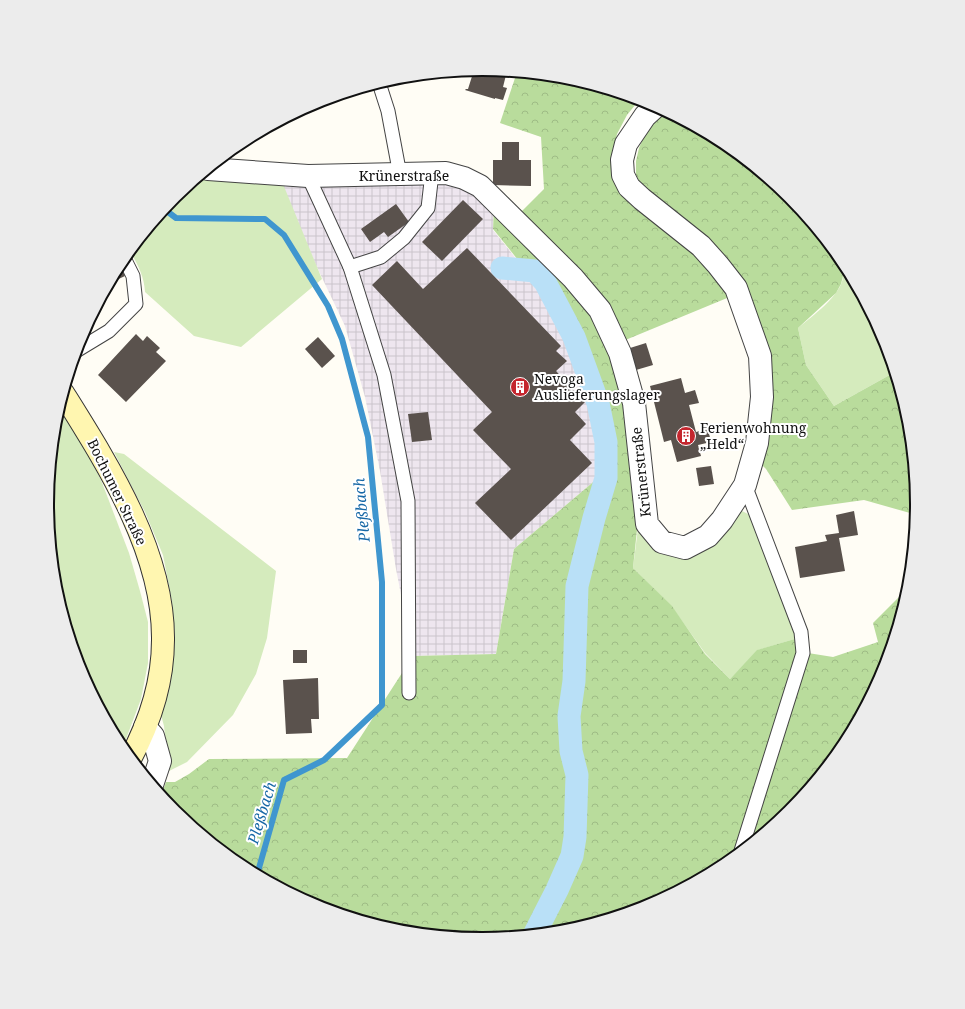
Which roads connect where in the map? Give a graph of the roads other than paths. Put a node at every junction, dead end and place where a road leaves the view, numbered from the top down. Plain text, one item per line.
1 (381, 89) edge
2 (651, 111) edge
3 (215, 170) edge
4 (432, 174) junction
5 (400, 175) junction
6 (308, 176) junction
7 (127, 264) edge
8 (350, 267) junction
9 (85, 346) edge
10 (67, 400) edge
11 (745, 485) junction
12 (409, 693) dead end
13 (145, 727) junction
14 (133, 752) edge
15 (154, 779) edge
16 (743, 844) edge

1 - 5 lane
2 - 11 street, Krünerstraße
3 - 6 street, Krünerstraße
4 - 5 street, Krünerstraße
4 - 8 lane
4 - 11 street, Krünerstraße
5 - 6 street, Krünerstraße
6 - 8 lane
7 - 9 lane
8 - 12 lane
10 - 13 main road, Bochumer Straße
11 - 16 lane
13 - 14 main road, Bochumer Straße
13 - 15 street

